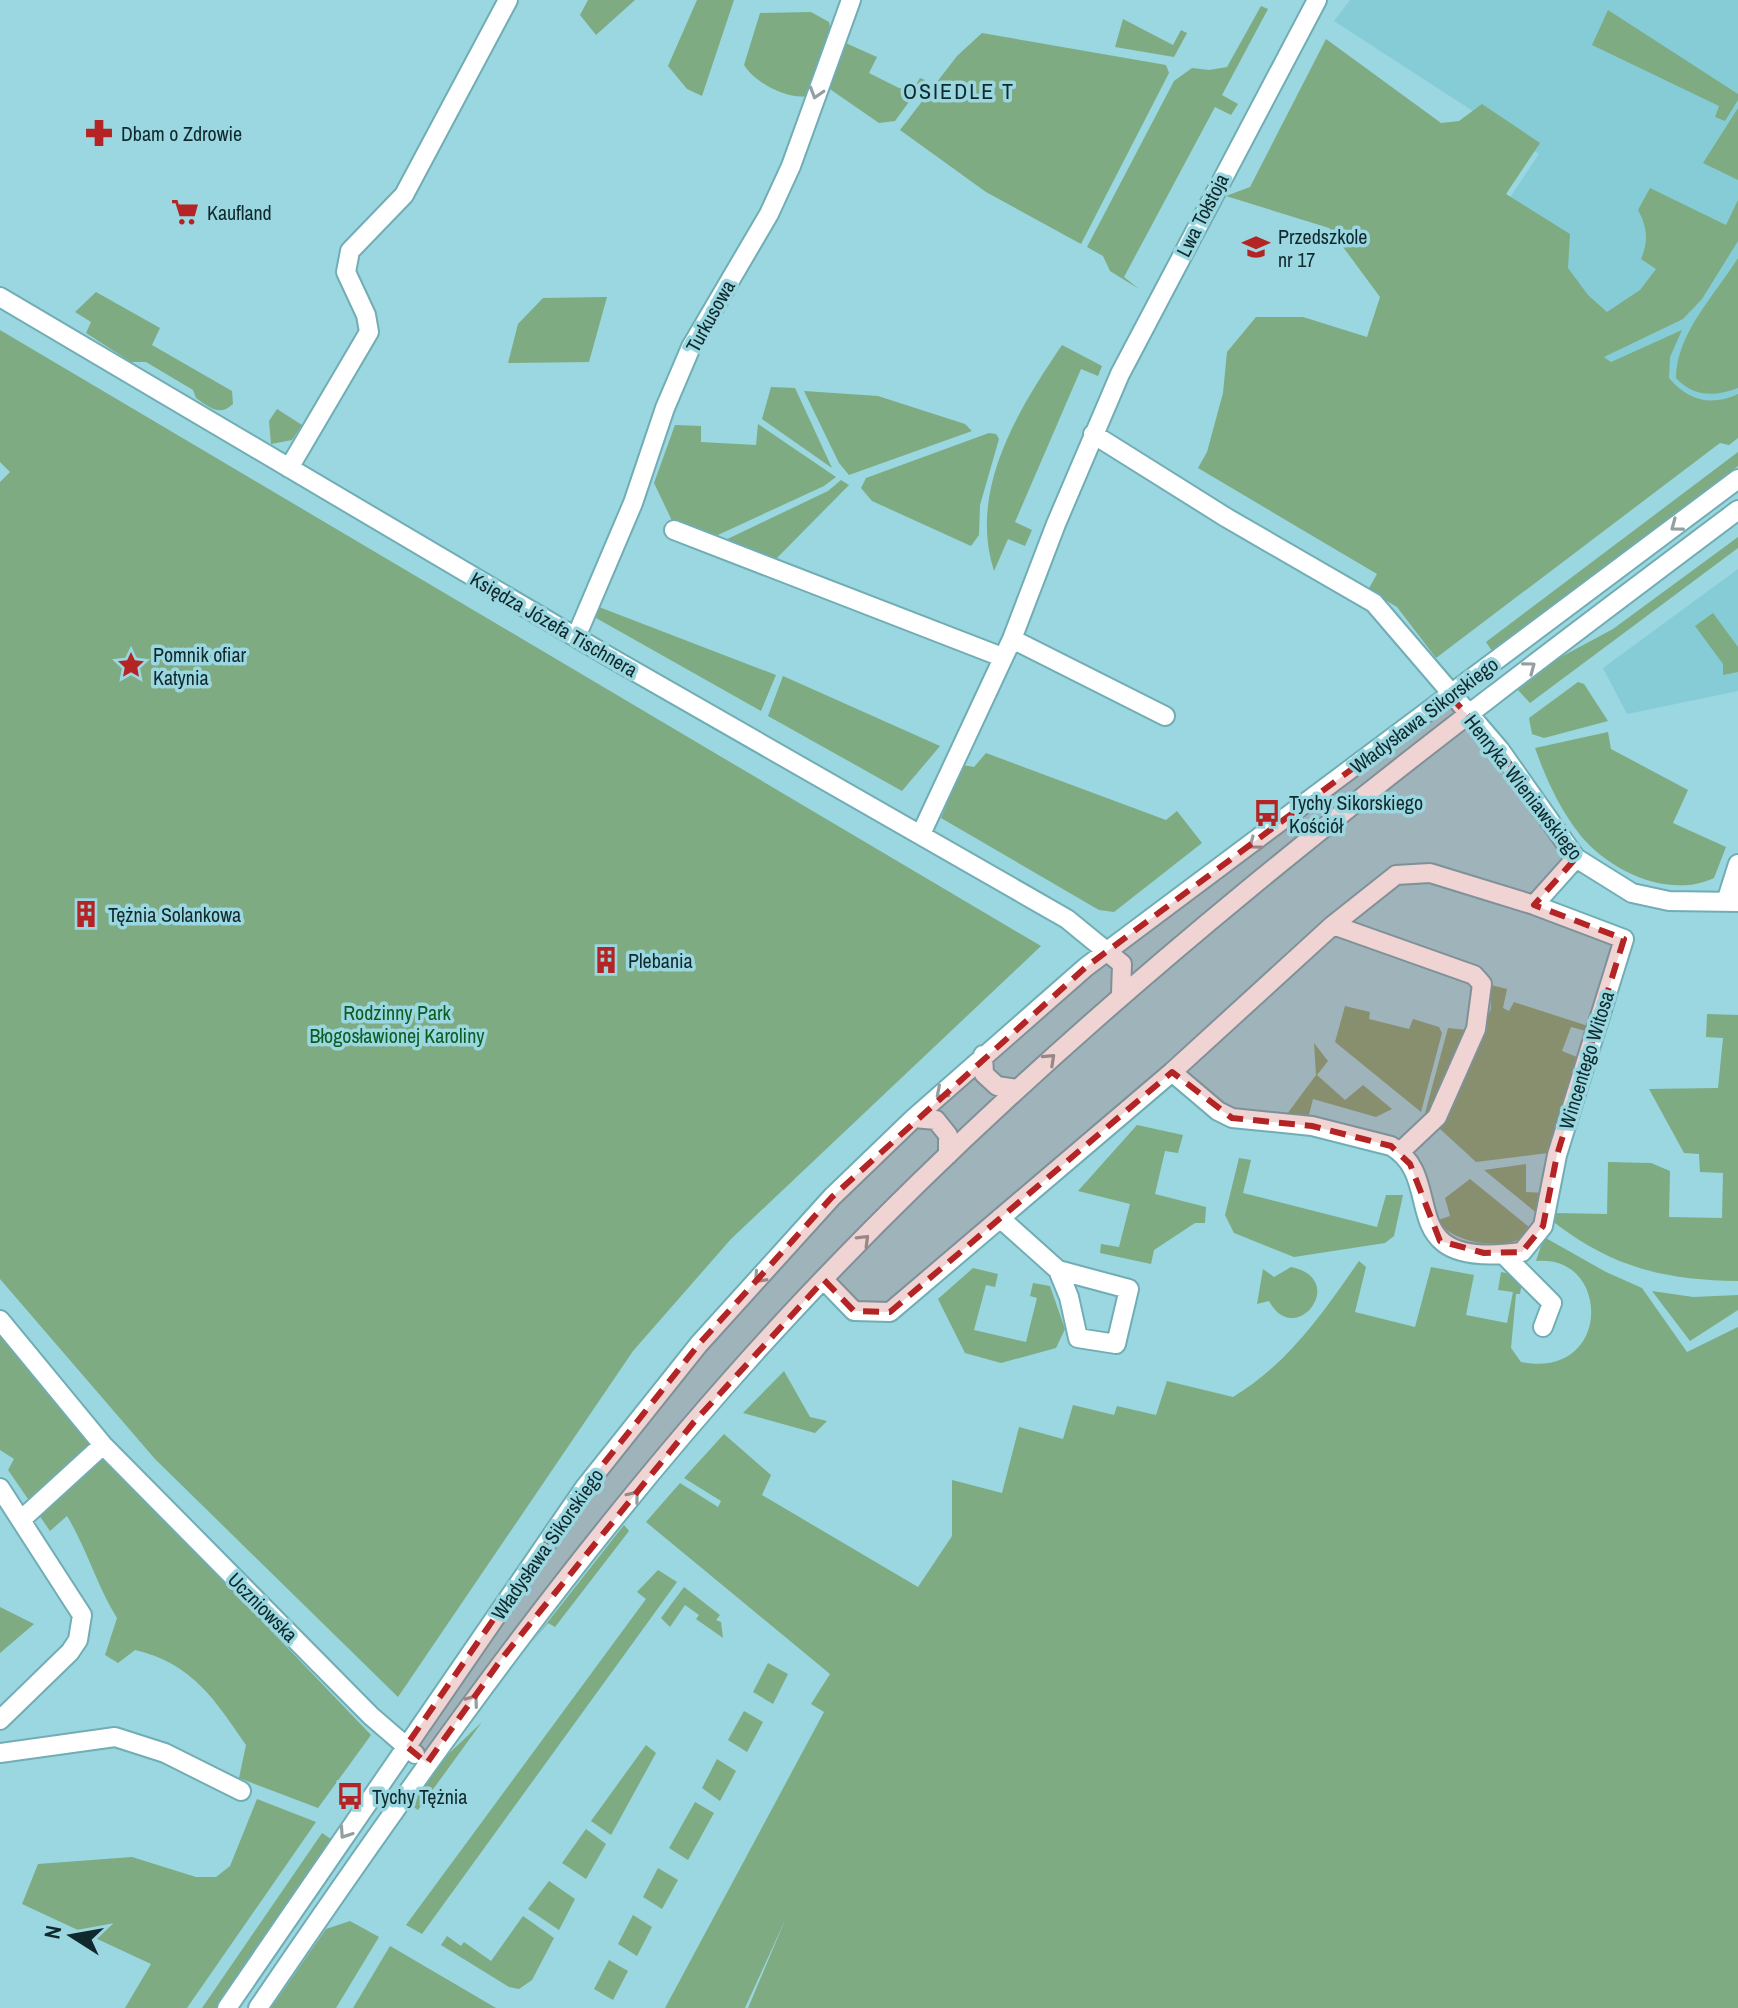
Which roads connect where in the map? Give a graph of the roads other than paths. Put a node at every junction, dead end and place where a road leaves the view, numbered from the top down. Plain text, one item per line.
1 (508, 0) edge
2 (851, 0) edge
3 (1317, 0) edge
4 (0, 297) edge
5 (1093, 434) junction
6 (289, 468) junction
7 (1738, 479) edge
8 (1738, 510) edge
9 (674, 530) dead end
10 (576, 637) junction
11 (1012, 639) junction
12 (1002, 657) junction
13 (1450, 696) junction
14 (1467, 714) junction
15 (1165, 716) dead end
16 (921, 834) junction
17 (1576, 858) junction
18 (1738, 864) edge
19 (1732, 902) edge
20 (1534, 905) junction
21 (1333, 925) junction
22 (1108, 950) junction
23 (1121, 994) junction
24 (983, 1055) junction
25 (1172, 1072) junction
26 (1017, 1089) junction
27 (914, 1118) junction
28 (1401, 1151) junction
29 (948, 1155) junction
30 (1000, 1218) junction
31 (1503, 1254) junction
32 (1058, 1270) junction
33 (824, 1280) junction
34 (0, 1320) edge
35 (1543, 1327) dead end
36 (103, 1445) junction
37 (0, 1488) edge
38 (21, 1520) junction
39 (0, 1720) edge
40 (406, 1746) junction
41 (0, 1753) edge
42 (427, 1763) junction
43 (241, 1791) dead end
44 (227, 2008) edge
45 (258, 2008) edge

1 - 6 street
2 -> 10 street, Turkusowa
3 - 5 street, Lwa Tołstoja
4 - 6 street, Księdza Józefa Tischnera
5 - 11 street, Lwa Tołstoja
5 - 13 street
6 - 10 street, Księdza Józefa Tischnera
7 -> 13 street, Władysława Sikorskiego
14 -> 8 street, Władysława Sikorskiego
9 - 12 street
10 - 16 street, Księdza Józefa Tischnera
11 - 12 street, Lwa Tołstoja
11 - 15 street
12 - 16 street, Lwa Tołstoja
13 - 14 street, Henryka Wieniawskiego
13 -> 22 street, Władysława Sikorskiego
14 - 17 street, Henryka Wieniawskiego
14 - 23 street, Władysława Sikorskiego
16 - 22 street, Księdza Józefa Tischnera
17 - 19 street, Henryka Wieniawskiego
17 - 20 street
18 - 19 street
20 - 21 street, Wincentego Witosa
20 - 31 street, Wincentego Witosa
21 - 25 street, Wincentego Witosa
21 - 28 street
22 - 23 street
22 - 24 street, Władysława Sikorskiego
26 -> 23 street, Władysława Sikorskiego
24 - 26 street
24 -> 27 street, Władysława Sikorskiego
25 - 28 street
25 - 30 street, Wincentego Witosa
26 - 29 street, Władysława Sikorskiego
27 - 29 street
27 -> 40 street, Władysława Sikorskiego
28 - 31 street
33 -> 29 street, Władysława Sikorskiego
30 - 32 street
30 - 33 street, Wincentego Witosa
31 - 35 street
32 - 32 street
42 -> 33 street, Władysława Sikorskiego
34 - 36 street, Uczniowska
36 - 38 street
36 - 40 street, Uczniowska
37 - 38 street
38 - 39 street
40 - 42 street, Uczniowska
40 -> 44 street, Władysława Sikorskiego
41 - 43 street
42 - 45 street, Władysława Sikorskiego

